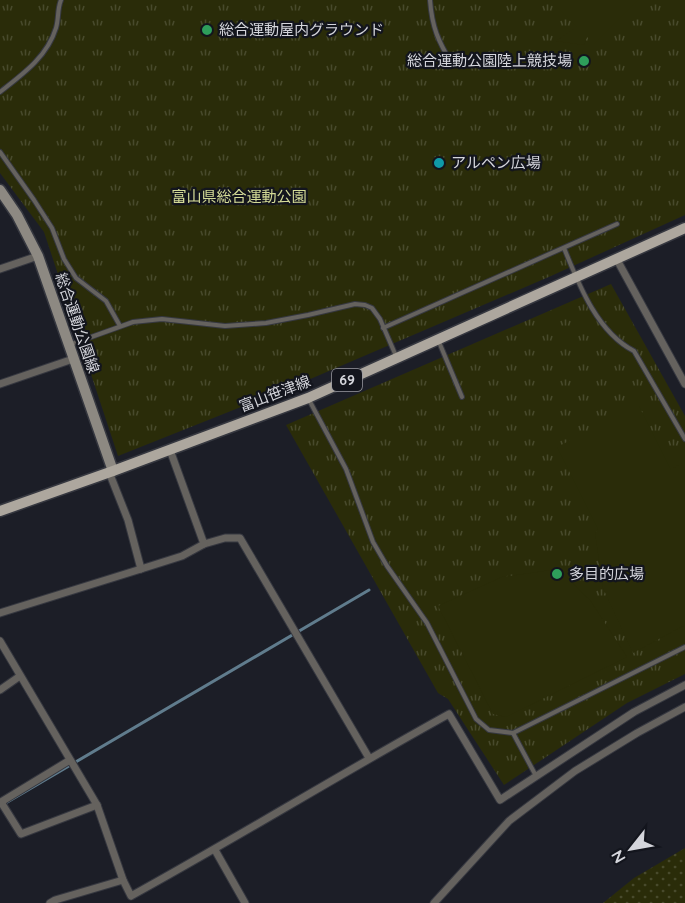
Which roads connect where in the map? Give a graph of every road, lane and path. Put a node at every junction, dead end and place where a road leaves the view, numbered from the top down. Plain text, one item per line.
1 (61, 0) edge
2 (430, 0) edge
3 (452, 64) dead end
4 (1, 91) edge
5 (0, 152) edge
6 (0, 190) edge
7 (617, 224) dead end
8 (685, 228) edge
9 (564, 248) junction
10 (38, 256) junction
11 (616, 258) junction
12 (0, 269) edge
13 (576, 276) junction
14 (120, 326) junction
15 (383, 328) junction
16 (437, 339) junction
17 (68, 345) junction
18 (396, 358) junction
19 (74, 359) junction
20 (0, 384) edge
21 (685, 384) edge
22 (462, 397) dead end
23 (308, 398) junction
24 (685, 439) edge
25 (170, 450) junction
26 (111, 472) junction
27 (0, 511) edge
28 (204, 544) junction
29 (141, 569) junction
30 (0, 613) edge
31 (0, 641) edge
32 (685, 647) edge
33 (20, 676) junction
34 (685, 685) edge
35 (0, 690) edge
36 (685, 707) edge
37 (513, 734) junction
38 (369, 758) junction
39 (72, 762) junction
40 (536, 776) junction
41 (1, 803) edge
42 (97, 806) junction
43 (215, 850) junction
44 (123, 880) junction
45 (131, 896) junction
46 (50, 903) edge
47 (135, 903) edge
48 (245, 903) edge
49 (434, 903) edge

1 - 4 lane
2 - 3 lane
5 - 14 lane
6 - 10 main road, 総合運動公園線
7 - 9 lane
8 - 11 main road, 富山笹津線 / 69
9 - 13 lane
9 - 15 lane
10 - 12 street
10 - 17 main road, 総合運動公園線
11 - 13 main road, 富山笹津線 / 69
11 - 21 street
13 - 16 main road, 富山笹津線 / 69
13 - 24 lane
14 - 15 lane
14 - 17 lane
15 - 18 lane
16 - 18 main road, 富山笹津線 / 69
16 - 22 lane
17 - 19 main road, 総合運動公園線
18 - 23 main road, 富山笹津線 / 69
19 - 20 street
19 - 26 main road, 総合運動公園線
23 - 25 main road, 富山笹津線 / 69
23 - 37 lane
25 - 26 main road, 富山笹津線 / 69
25 - 28 street
26 - 27 main road, 富山笹津線 / 69
26 - 29 street
28 - 29 street
28 - 38 street
29 - 30 street
31 - 33 street
32 - 37 lane
33 - 35 street
33 - 39 street
34 - 40 street
36 - 49 street
37 - 40 lane
38 - 40 street
38 - 43 street
39 - 41 street
39 - 42 street
41 - 42 street
42 - 44 street
43 - 45 street
43 - 48 street
44 - 45 street
44 - 46 street
45 - 47 street

